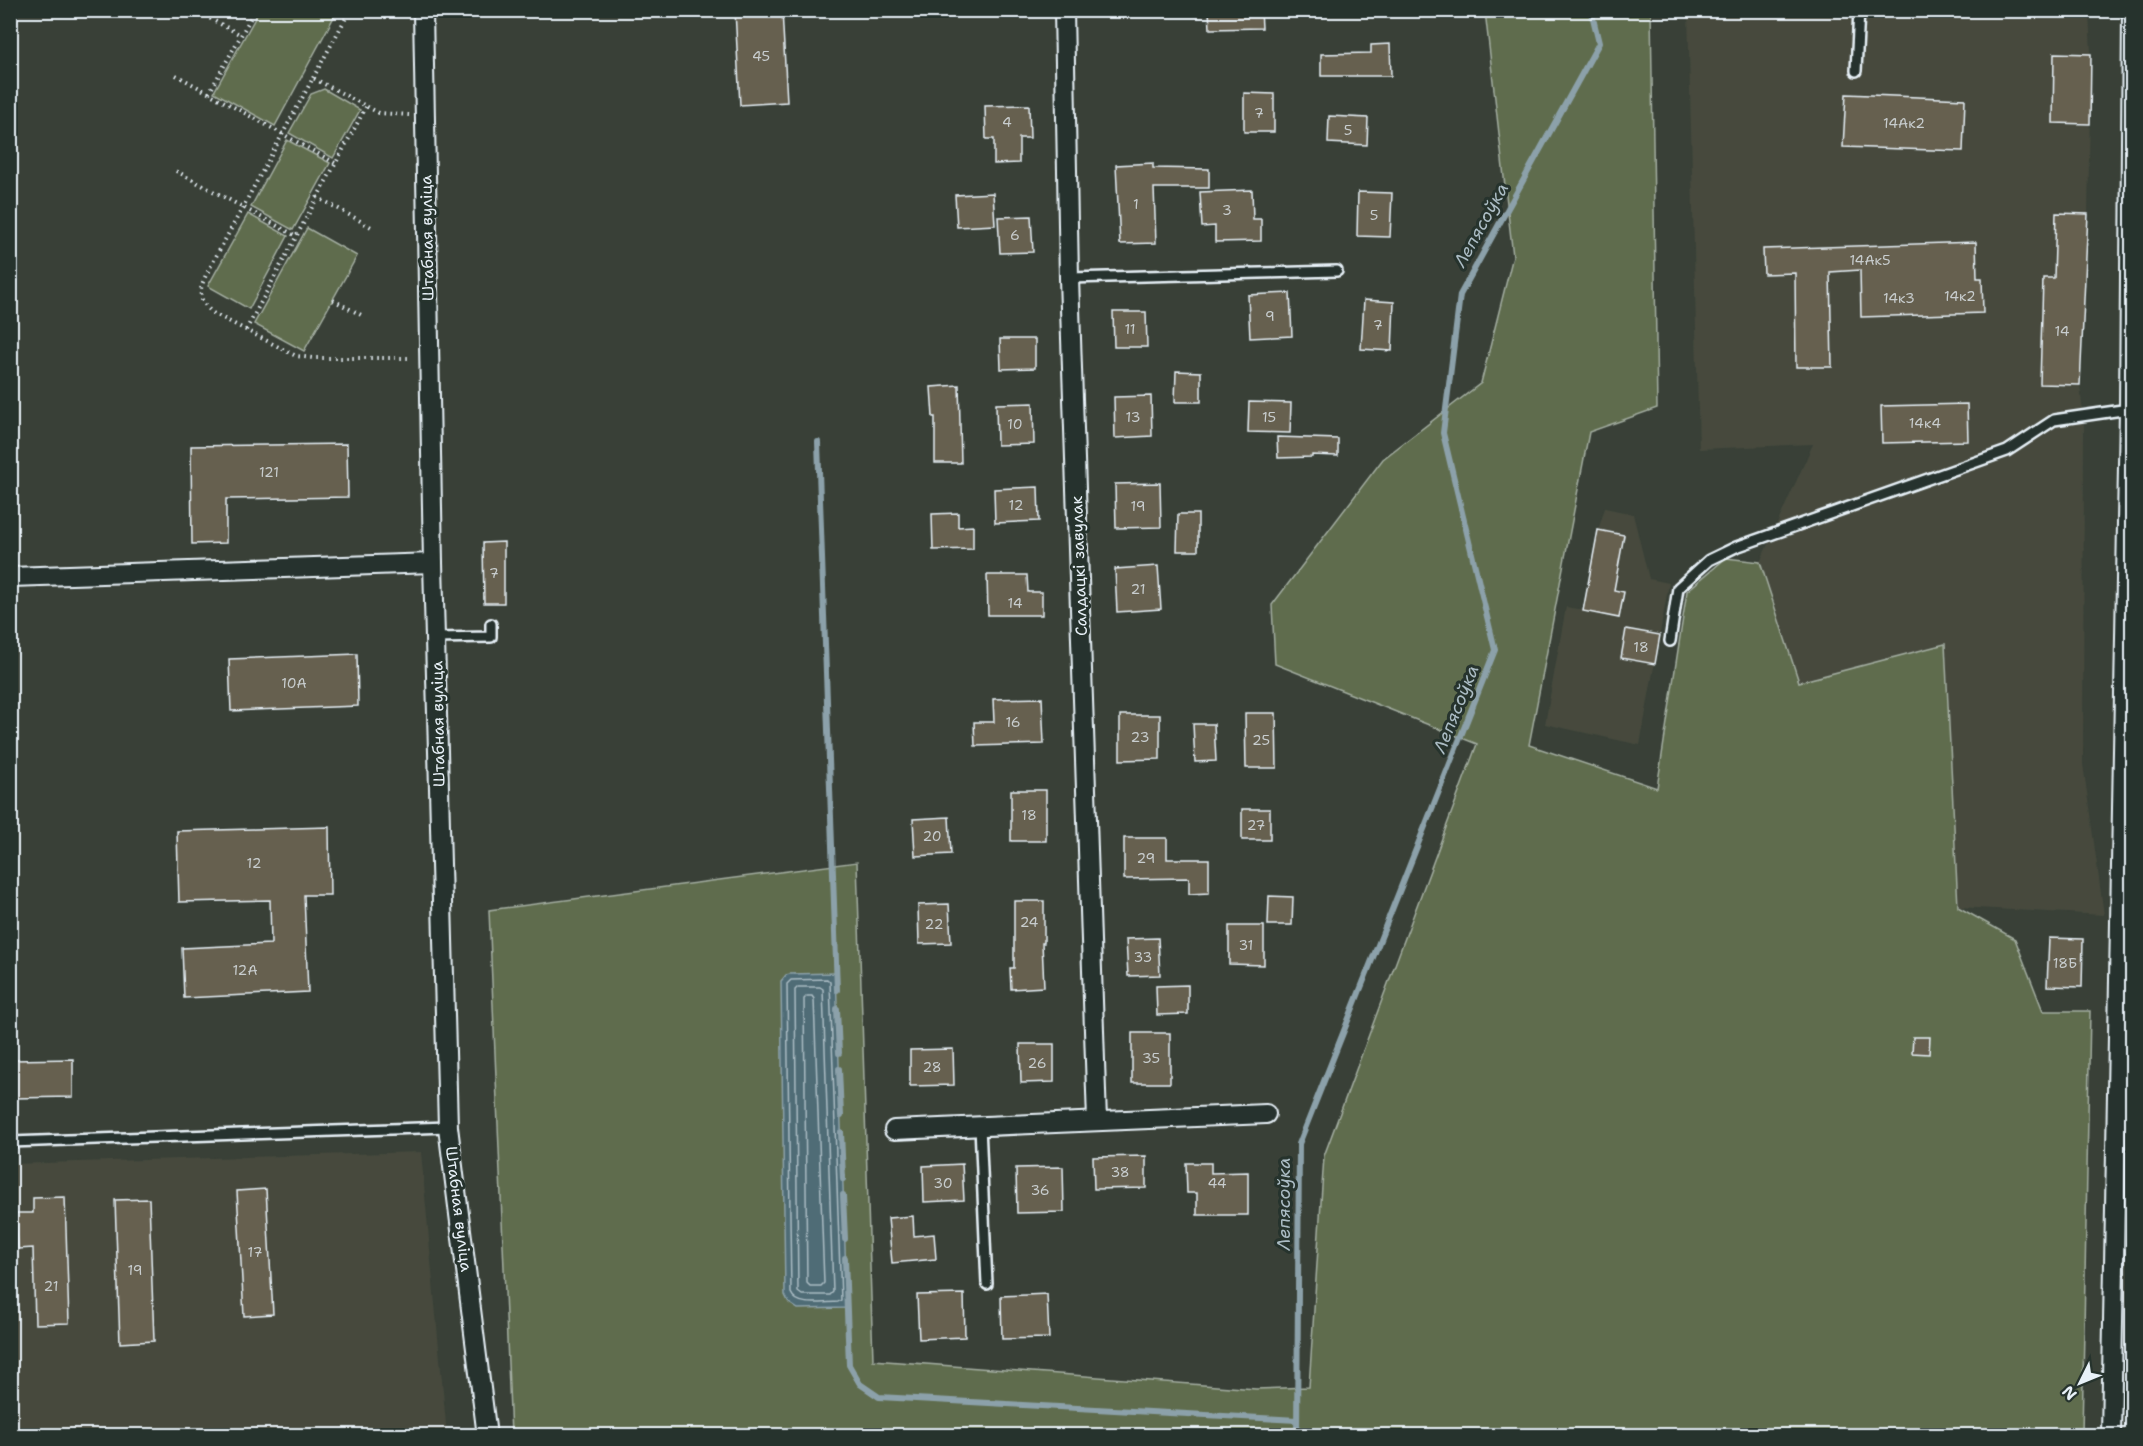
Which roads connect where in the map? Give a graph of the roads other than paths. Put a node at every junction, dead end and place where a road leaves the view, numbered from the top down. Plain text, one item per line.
1 (423, 10) edge
2 (1064, 10) edge
3 (1859, 10) edge
4 (2133, 10) edge
5 (1856, 71) dead end
6 (2131, 262) edge
7 (1336, 271) dead end
8 (1069, 278) junction
9 (2129, 409) junction
10 (433, 563) junction
11 (2130, 567) edge
12 (10, 577) edge
13 (491, 624) dead end
14 (435, 638) junction
15 (1670, 640) dead end
16 (2125, 1093) edge
17 (1266, 1114) dead end
18 (1097, 1121) junction
19 (980, 1126) junction
20 (448, 1127) junction
21 (894, 1130) dead end
22 (10, 1142) edge
23 (987, 1284) dead end
24 (488, 1436) edge
25 (2111, 1436) edge

1 - 10 street, Штабная вуліца
2 - 8 street, Салдацкі завулак
3 - 5 lane
4 - 6 street
6 - 9 street
7 - 8 lane
8 - 18 street, Салдацкі завулак
9 - 11 street
9 - 15 lane
10 - 12 street
10 - 14 street, Штабная вуліца
11 - 16 street
13 - 14 lane
14 - 20 street, Штабная вуліца
16 - 25 street
17 - 18 street
18 - 19 street
19 - 21 street
19 - 23 lane
20 - 22 lane
20 - 24 street, Штабная вуліца

